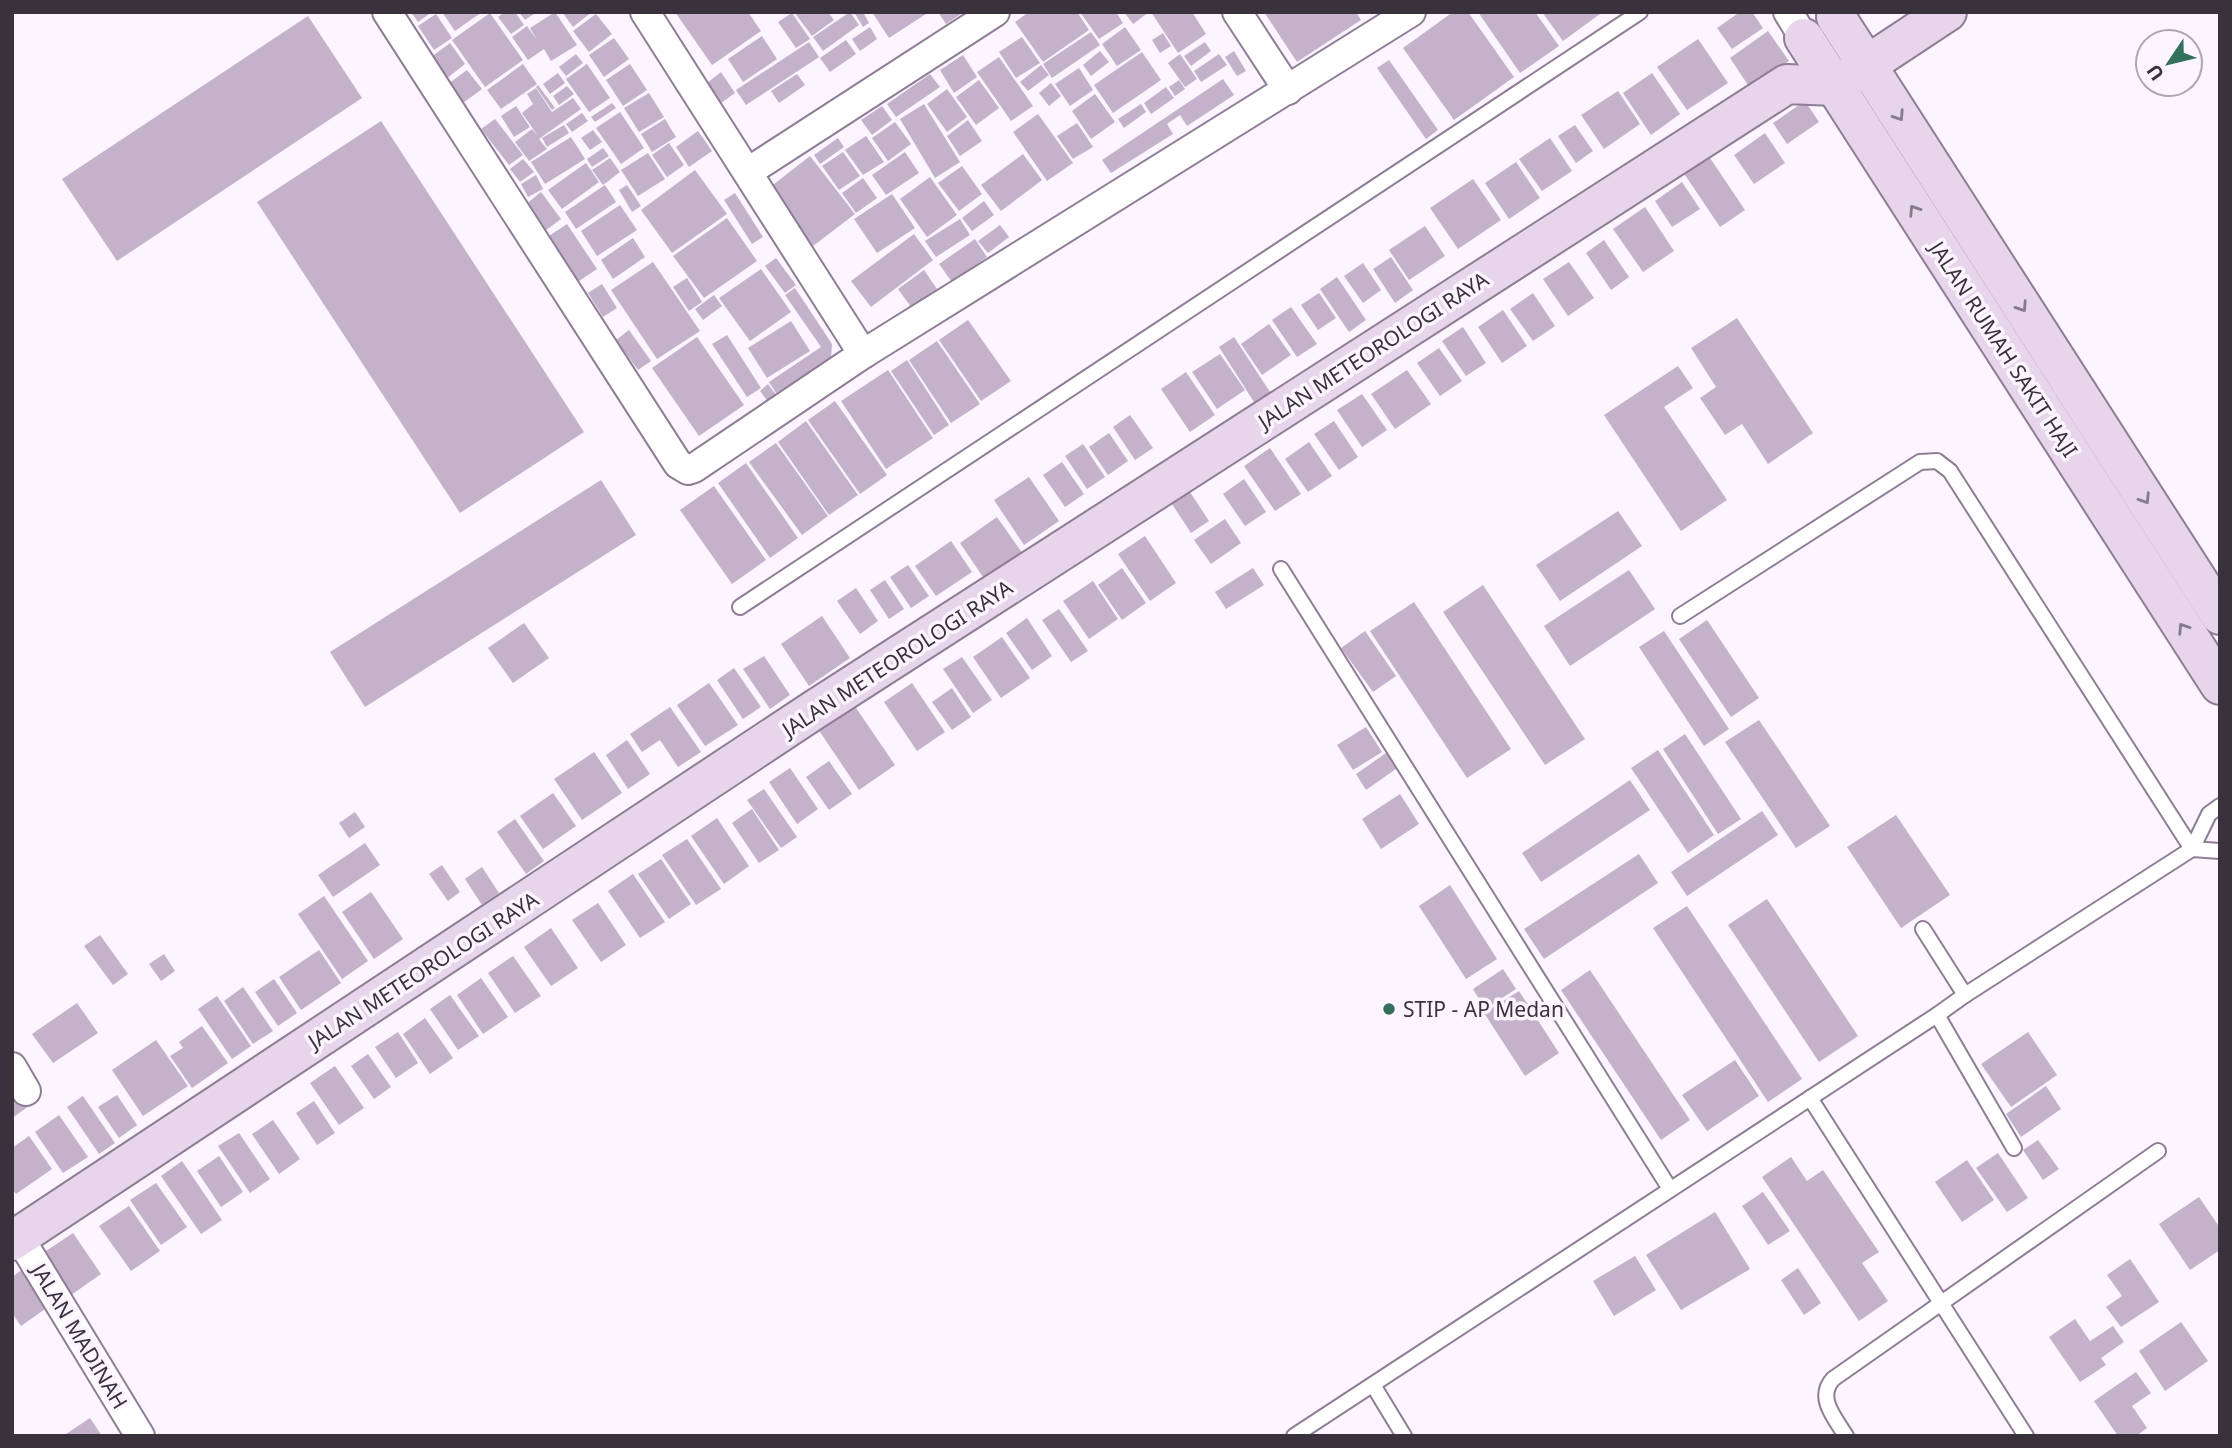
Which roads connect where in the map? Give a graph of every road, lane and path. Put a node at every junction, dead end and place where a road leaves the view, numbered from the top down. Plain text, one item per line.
1 (387, 12) edge
2 (645, 12) edge
3 (995, 12) edge
4 (1237, 12) edge
5 (1640, 12) edge
6 (1947, 12) edge
7 (1837, 14) edge
8 (1398, 16) edge
9 (1796, 25) edge
10 (1867, 65) junction
11 (1787, 84) junction
12 (1835, 86) junction
13 (1288, 90) junction
14 (748, 172) junction
15 (863, 355) junction
16 (1281, 569) dead end
17 (740, 607) dead end
18 (2220, 615) edge
19 (1680, 616) dead end
20 (2220, 685) edge
21 (2220, 806) edge
22 (2192, 849) junction
23 (2220, 851) edge
24 (1923, 929) dead end
25 (1965, 995) junction
26 (1937, 1015) junction
27 (1810, 1098) junction
28 (2014, 1148) dead end
29 (2158, 1151) dead end
30 (1670, 1189) junction
31 (16, 1239) edge
32 (1942, 1304) junction
33 (1373, 1385) junction
34 (140, 1436) edge
35 (1294, 1436) edge
36 (1404, 1436) edge
37 (1846, 1436) edge
38 (2026, 1436) edge

1 - 15 street
2 - 14 street
3 - 14 street
4 - 13 street
5 - 17 lane
6 - 10 street
7 - 9 street
7 - 10 street, JALAN RUMAH SAKIT HAJI
8 - 13 street
9 - 11 street
9 - 12 street, JALAN RUMAH SAKIT HAJI
10 - 12 street
10 -> 18 street, JALAN RUMAH SAKIT HAJI
11 - 12 street
11 - 31 street, JALAN METEOROLOGI RAYA
20 -> 12 street, JALAN RUMAH SAKIT HAJI
13 - 15 street
14 - 15 street
16 - 30 lane
19 - 22 lane
21 - 22 lane
22 - 23 lane
22 - 25 lane
24 - 25 lane
25 - 26 lane
26 - 27 lane
26 - 28 lane
27 - 30 lane
27 - 32 lane
29 - 32 lane
30 - 33 lane
31 - 34 street, JALAN MADINAH
32 - 37 lane
32 - 38 lane
33 - 35 lane
33 - 36 lane

